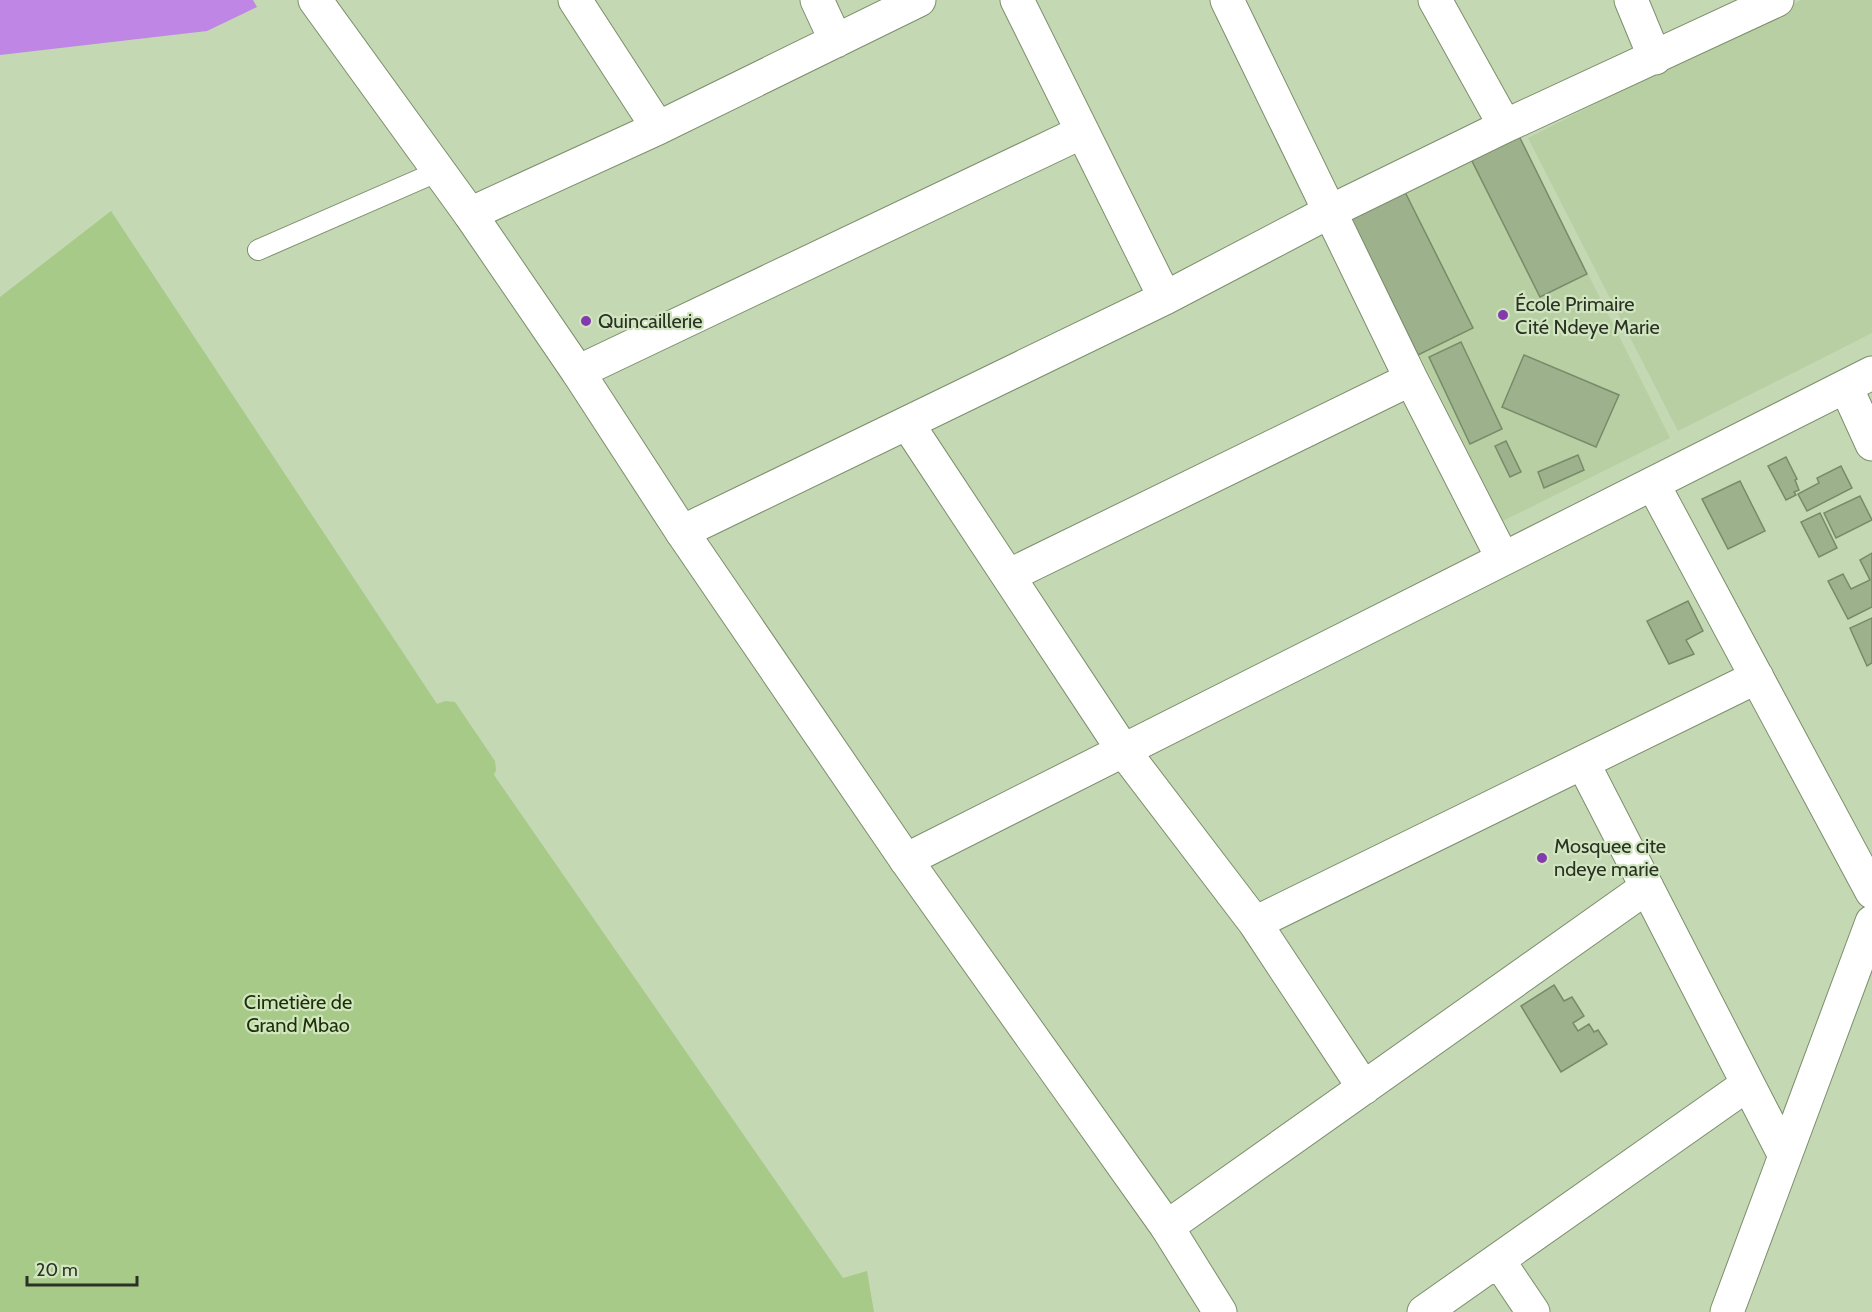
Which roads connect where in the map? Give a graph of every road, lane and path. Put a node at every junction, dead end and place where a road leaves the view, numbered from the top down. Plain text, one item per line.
1 (315, 0) edge
2 (575, 0) edge
3 (817, 0) edge
4 (919, 0) edge
5 (1017, 0) edge
6 (1227, 0) edge
7 (1436, 0) edge
8 (1631, 0) edge
9 (1777, 0) edge
10 (836, 40) junction
11 (1654, 58) junction
12 (1505, 126) junction
13 (658, 128) junction
14 (1082, 132) junction
15 (439, 171) junction
16 (1329, 212) junction
17 (470, 214) junction
18 (258, 250) dead end
19 (1165, 298) junction
20 (578, 372) junction
21 (1411, 379) junction
22 (1859, 380) edge
23 (907, 423) junction
24 (1872, 444) edge
25 (1653, 484) junction
26 (682, 532) junction
27 (1503, 559) junction
28 (1008, 576) junction
29 (1757, 676) junction
30 (1123, 750) junction
31 (1583, 763) junction
32 (906, 860) junction
33 (1647, 887) junction
34 (1872, 892) edge
35 (1872, 922) edge
36 (1256, 923) junction
37 (1748, 1084) junction
38 (1364, 1088) junction
39 (1785, 1156) junction
40 (1167, 1227) junction
41 (1498, 1260) junction
42 (1220, 1312) edge
43 (1424, 1312) edge
44 (1533, 1312) edge
45 (1727, 1312) edge

1 - 15 street
2 - 13 street
3 - 10 street
4 - 10 street
5 - 14 street
6 - 16 street
7 - 12 street
8 - 11 street
9 - 11 street
10 - 13 street
11 - 12 street
12 - 16 street
13 - 17 street
14 - 19 street
14 - 20 street
15 - 17 street
15 - 18 lane
16 - 19 street
16 - 21 street
17 - 20 street
19 - 23 street
20 - 26 street
21 - 27 street
21 - 28 street
22 - 24 street
22 - 25 street
23 - 26 street
23 - 28 street
25 - 27 street
25 - 29 street
26 - 32 street
27 - 30 street
28 - 30 street
29 - 31 street
29 - 34 street
30 - 32 street
30 - 36 street
31 - 33 street
31 - 36 street
32 - 40 street
33 - 37 street
33 - 38 street
35 - 39 street
36 - 38 street
37 - 39 street
37 - 41 street
38 - 40 street
39 - 45 street
40 - 42 street
41 - 43 street
41 - 44 street

